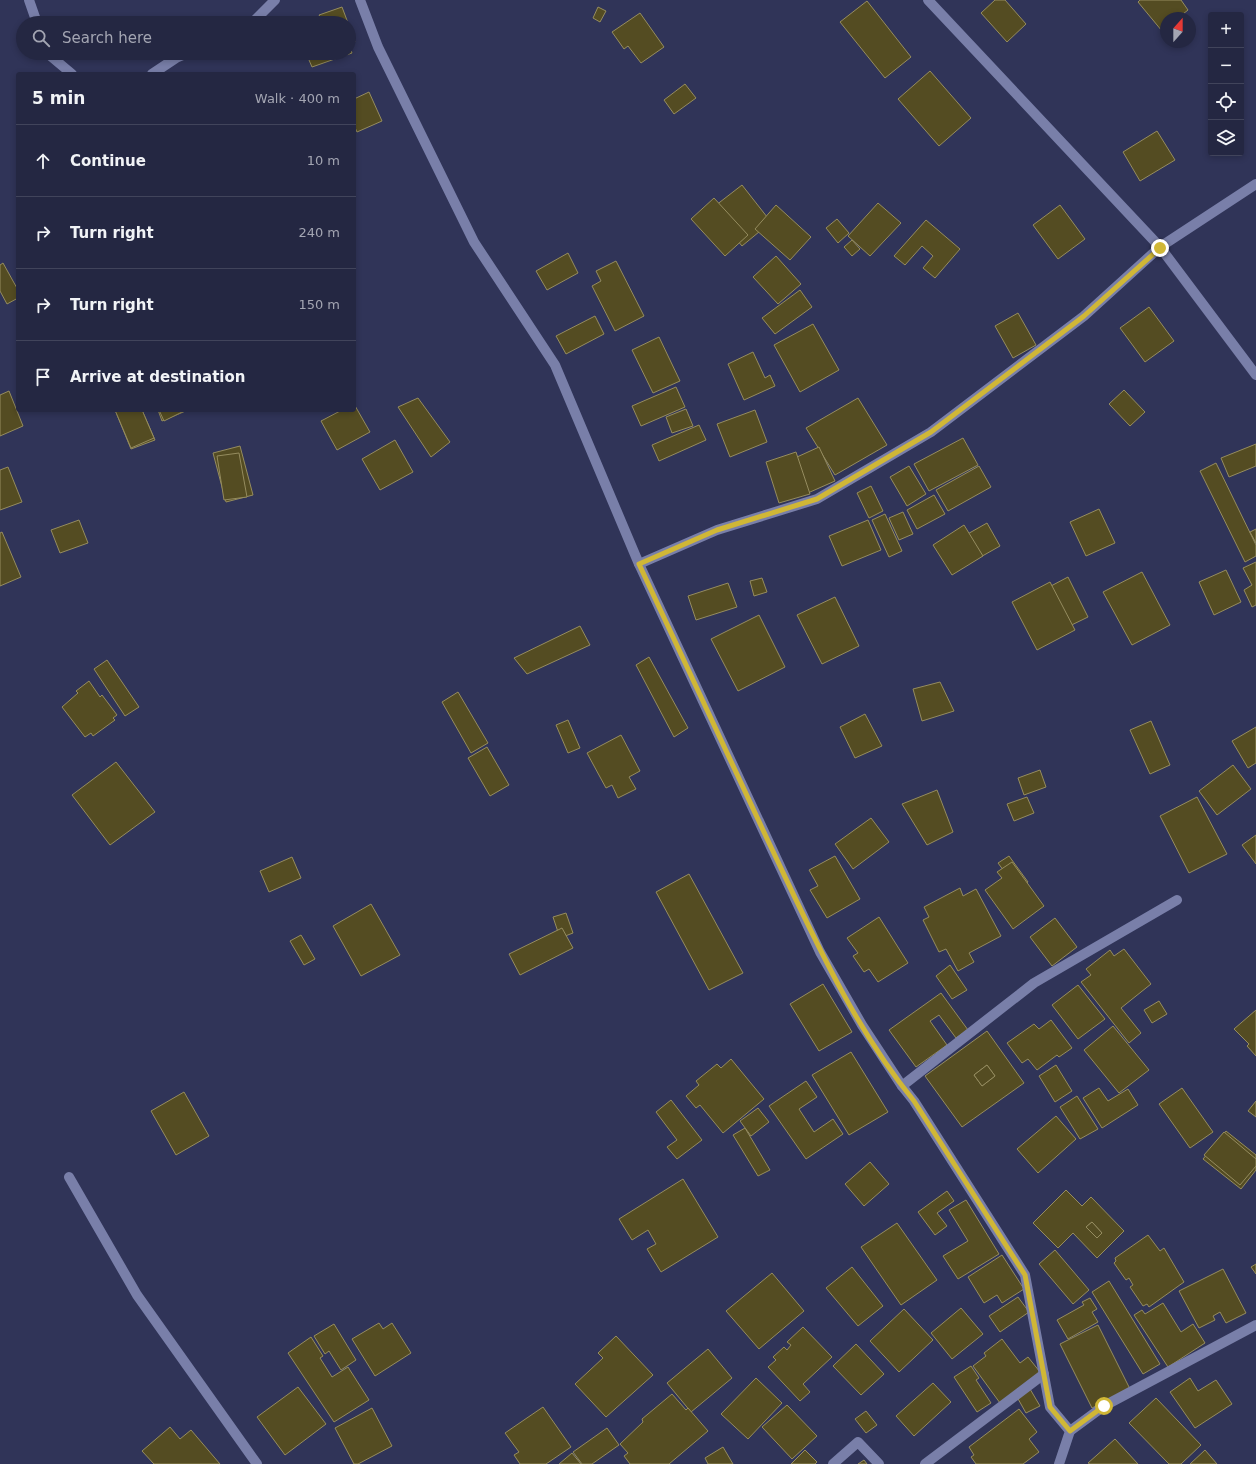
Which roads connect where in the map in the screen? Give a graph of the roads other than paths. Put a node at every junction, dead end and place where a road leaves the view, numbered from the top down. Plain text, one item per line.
1 (29, 0) edge
2 (275, 0) edge
3 (360, 0) edge
4 (928, 0) edge
5 (35, 16) edge
6 (259, 16) edge
7 (55, 60) edge
8 (173, 60) edge
9 (70, 72) edge
10 (155, 72) edge
11 (1256, 184) edge
12 (1160, 248) junction
13 (1256, 375) edge
14 (639, 564) junction
15 (1177, 900) dead end
16 (902, 1086) junction
17 (69, 1177) dead end
18 (1256, 1325) edge
19 (1044, 1374) junction
20 (1070, 1431) junction
21 (257, 1464) edge
22 (833, 1464) edge
23 (879, 1464) edge
24 (925, 1464) edge
25 (1059, 1464) edge

1 - 5 street
2 - 6 street
3 - 14 street
4 - 12 street
7 - 9 street
8 - 10 street
11 - 12 street
12 - 13 street
12 - 14 street
14 - 16 street
15 - 16 street
16 - 19 street
17 - 21 street
18 - 20 street
19 - 20 street
19 - 24 street
20 - 25 street
22 - 23 street

